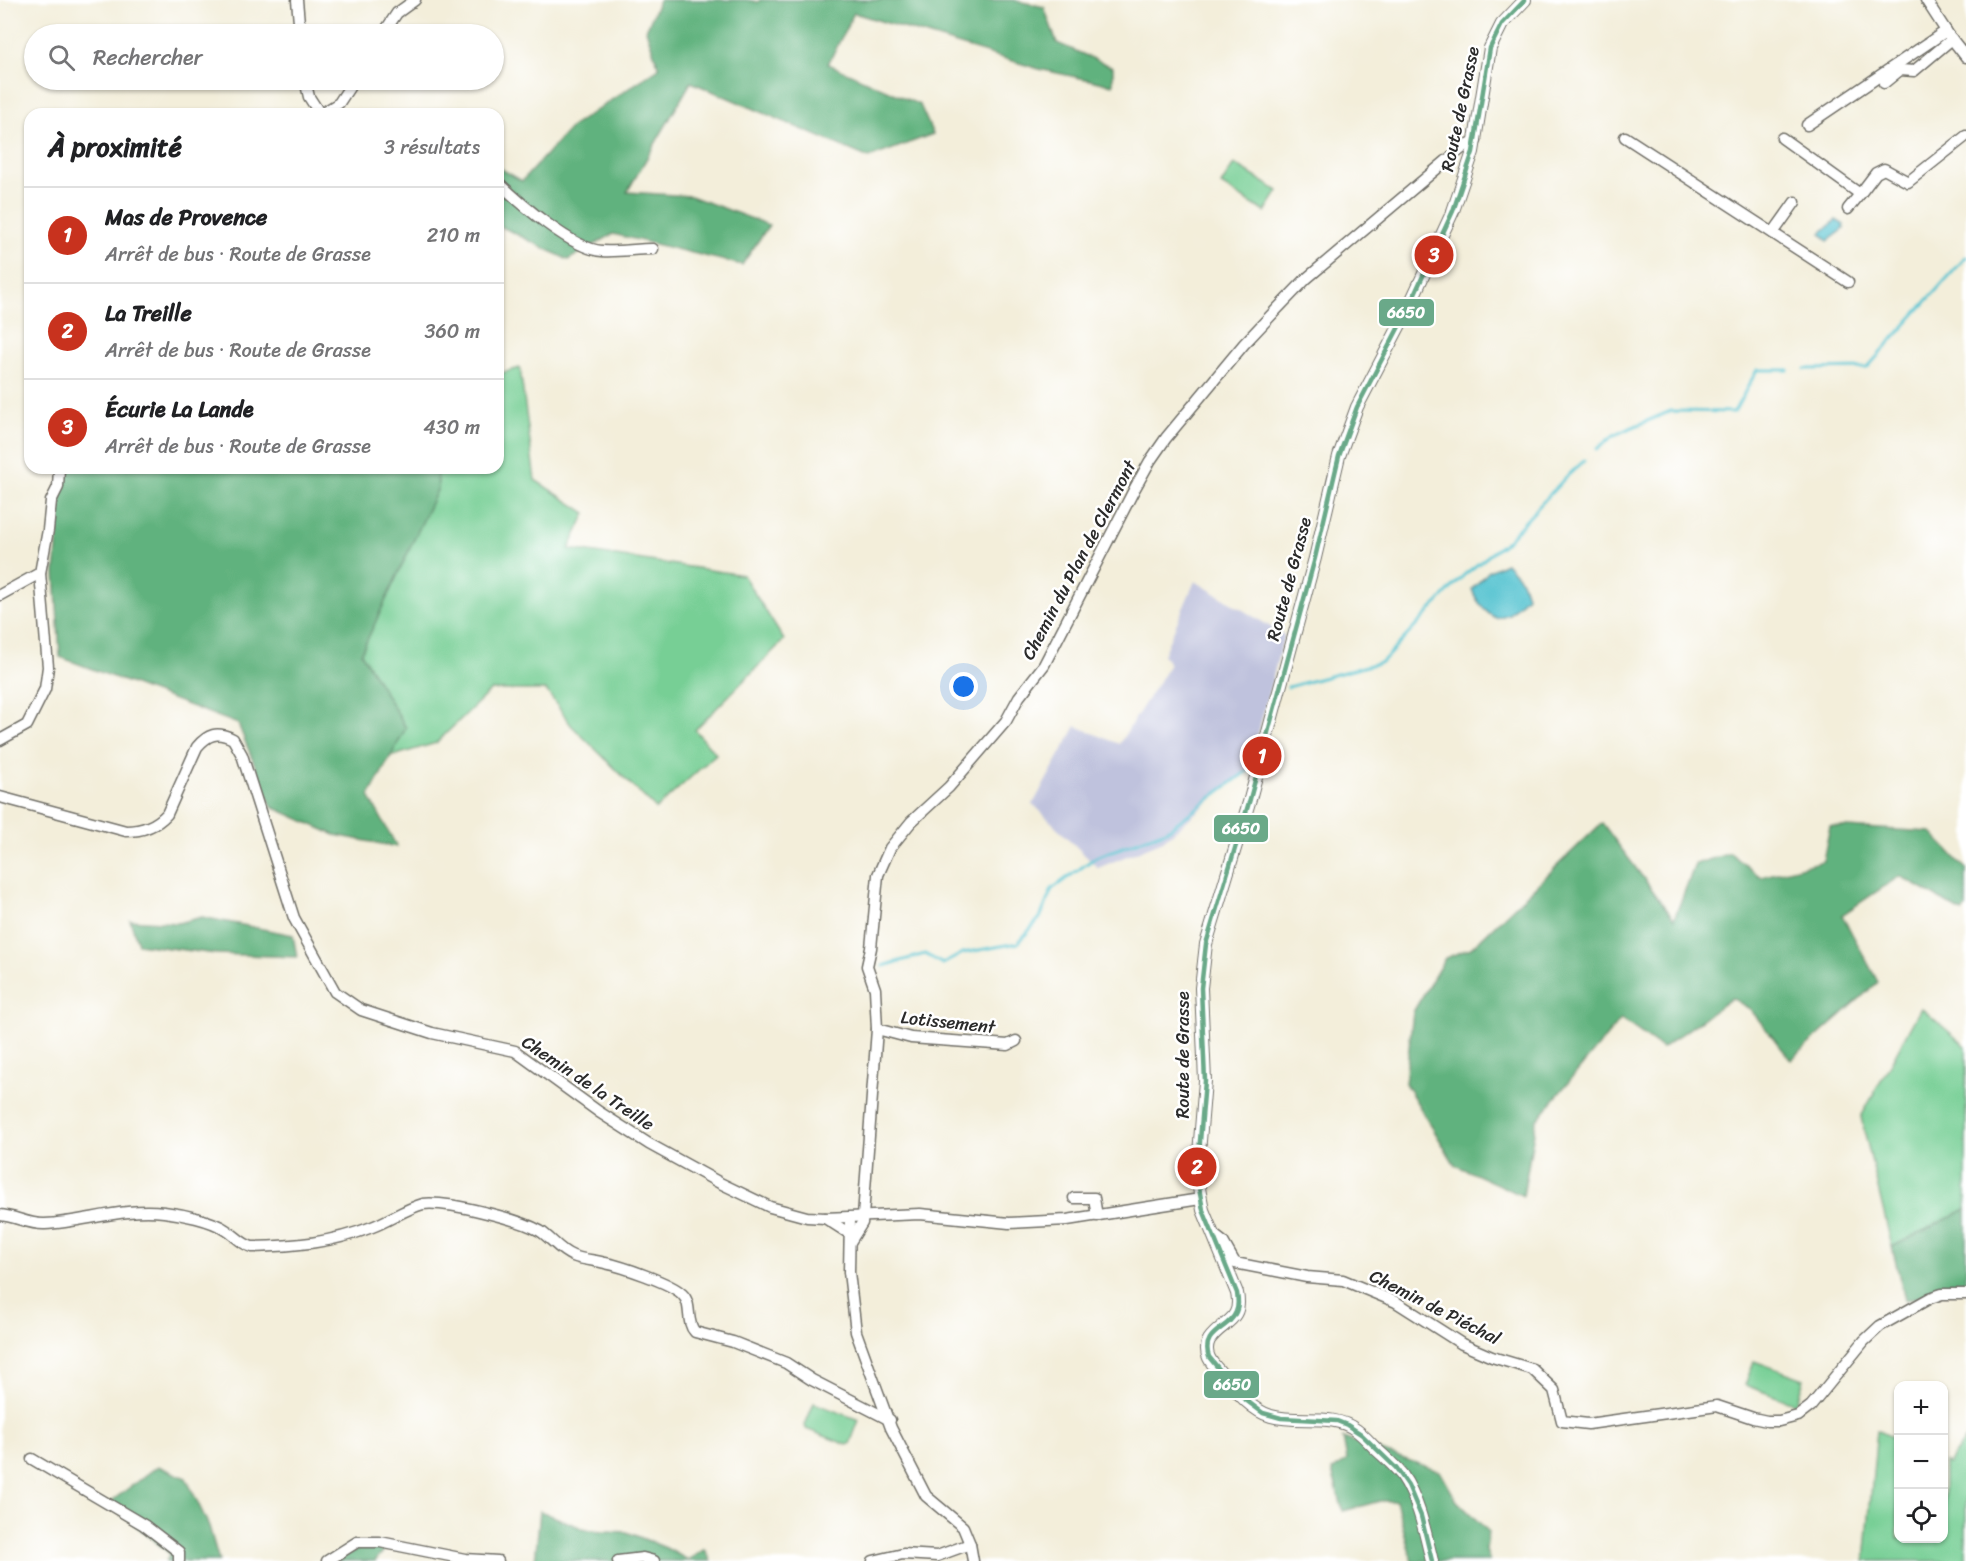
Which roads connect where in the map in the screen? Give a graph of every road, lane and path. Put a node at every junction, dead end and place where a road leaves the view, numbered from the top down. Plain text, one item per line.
1 (297, 0) edge
2 (415, 0) edge
3 (1525, 0) edge
4 (1926, 0) edge
5 (299, 24) edge
6 (390, 24) edge
7 (1949, 35) junction
8 (1966, 57) edge
9 (1884, 83) dead end
10 (307, 90) edge
11 (347, 90) edge
12 (317, 108) edge
13 (338, 108) edge
14 (1807, 125) dead end
15 (1966, 136) edge
16 (1625, 137) dead end
17 (1782, 138) dead end
18 (1476, 141) junction
19 (1446, 161) junction
20 (1469, 167) junction
21 (504, 187) edge
22 (1860, 194) junction
23 (1795, 202) dead end
24 (1848, 209) dead end
25 (1773, 234) junction
26 (653, 249) dead end
27 (1848, 282) dead end
28 (59, 474) edge
29 (40, 573) junction
30 (0, 595) edge
31 (0, 740) edge
32 (0, 797) edge
33 (877, 1029) junction
34 (1016, 1041) dead end
35 (1074, 1198) dead end
36 (1200, 1199) junction
37 (0, 1215) edge
38 (863, 1216) junction
39 (1097, 1216) junction
40 (825, 1218) junction
41 (850, 1218) junction
42 (1214, 1234) junction
43 (850, 1238) junction
44 (1966, 1294) edge
45 (890, 1420) junction
46 (32, 1459) dead end
47 (970, 1544) junction
48 (179, 1561) edge
49 (327, 1561) edge
50 (498, 1561) edge
51 (618, 1561) edge
52 (654, 1561) edge
53 (873, 1561) edge
54 (973, 1561) edge
55 (1432, 1561) edge

1 - 5 street
2 - 6 street
3 - 18 street, Route de Grasse
4 - 7 street
7 - 8 street
7 - 9 street
7 - 14 street
10 - 12 street
11 - 13 street
15 - 22 street
16 - 25 street
17 - 22 street
18 - 19 street, Chemin du Plan de Clermont
18 - 20 street, Route de Grasse
19 - 20 street
19 - 33 street, Chemin du Plan de Clermont
20 - 36 street, Route de Grasse
21 - 26 street
22 - 24 street
23 - 25 street
25 - 27 street
28 - 29 street
29 - 30 street
29 - 31 street
32 - 40 street, Chemin de la Treille
33 - 34 street, Lotissement
33 - 38 street, Chemin du Plan de Clermont
35 - 39 street
36 - 39 street, Chemin de la Treille
36 - 42 street, Route de Grasse
37 - 45 street
38 - 39 street, Chemin de la Treille
38 - 41 street, Chemin de la Treille
38 - 43 street
40 - 41 street, Chemin de la Treille
40 - 43 street
41 - 43 street
42 - 44 street, Chemin de Piéchal
42 - 55 street, Route de Grasse
43 - 45 street
45 - 47 street
46 - 48 street
47 - 53 street
47 - 54 street
49 - 50 street
51 - 52 street

